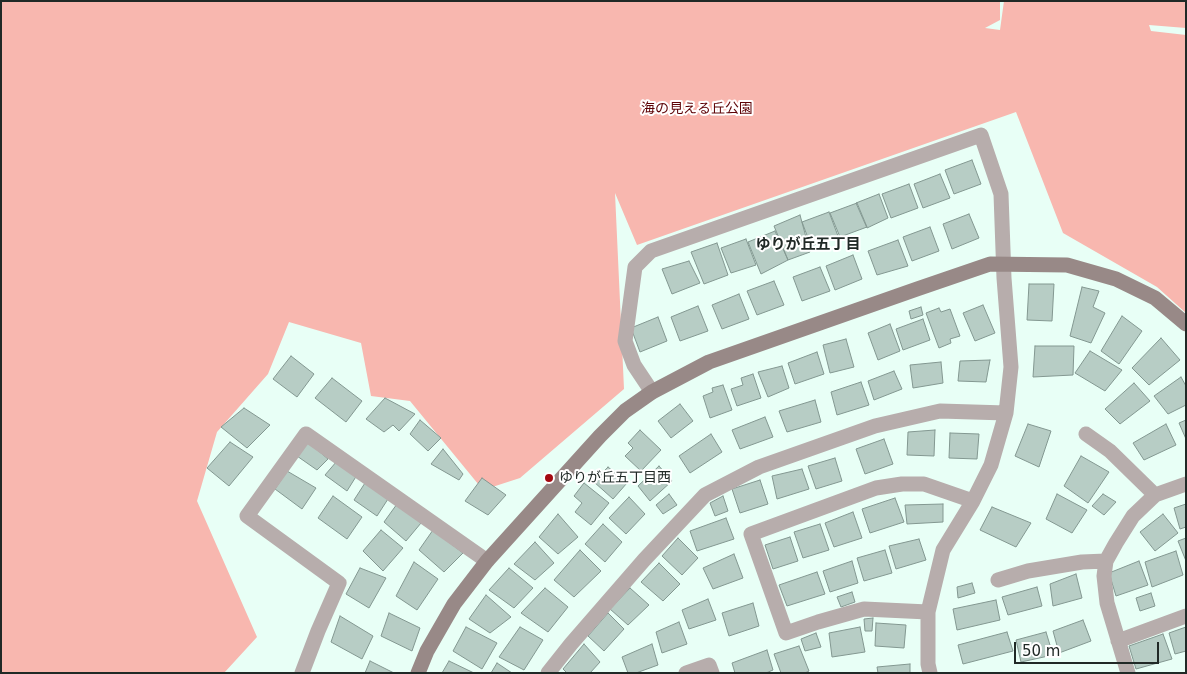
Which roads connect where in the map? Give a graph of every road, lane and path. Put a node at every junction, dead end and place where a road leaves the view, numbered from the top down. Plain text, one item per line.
1 (1004, 264) junction
2 (1186, 324) edge
3 (652, 392) junction
4 (1006, 412) junction
5 (1086, 434) dead end
6 (1186, 484) edge
7 (1155, 495) junction
8 (973, 501) junction
9 (487, 561) junction
10 (1106, 561) junction
11 (998, 580) dead end
12 (928, 612) junction
13 (1186, 616) edge
14 (1118, 641) junction
15 (1123, 671) edge
16 (302, 673) edge
17 (418, 673) edge
18 (548, 673) edge
19 (686, 673) edge
20 (712, 673) edge
21 (930, 673) edge

1 - 2 street
1 - 3 street
1 - 3 street
1 - 4 street
3 - 9 street
4 - 8 street
4 - 18 street
5 - 7 street
6 - 7 street
7 - 10 street
8 - 12 street
8 - 12 street
9 - 16 street
9 - 17 street
10 - 11 street
10 - 14 street
12 - 21 street
13 - 14 street
14 - 15 street
19 - 20 street

